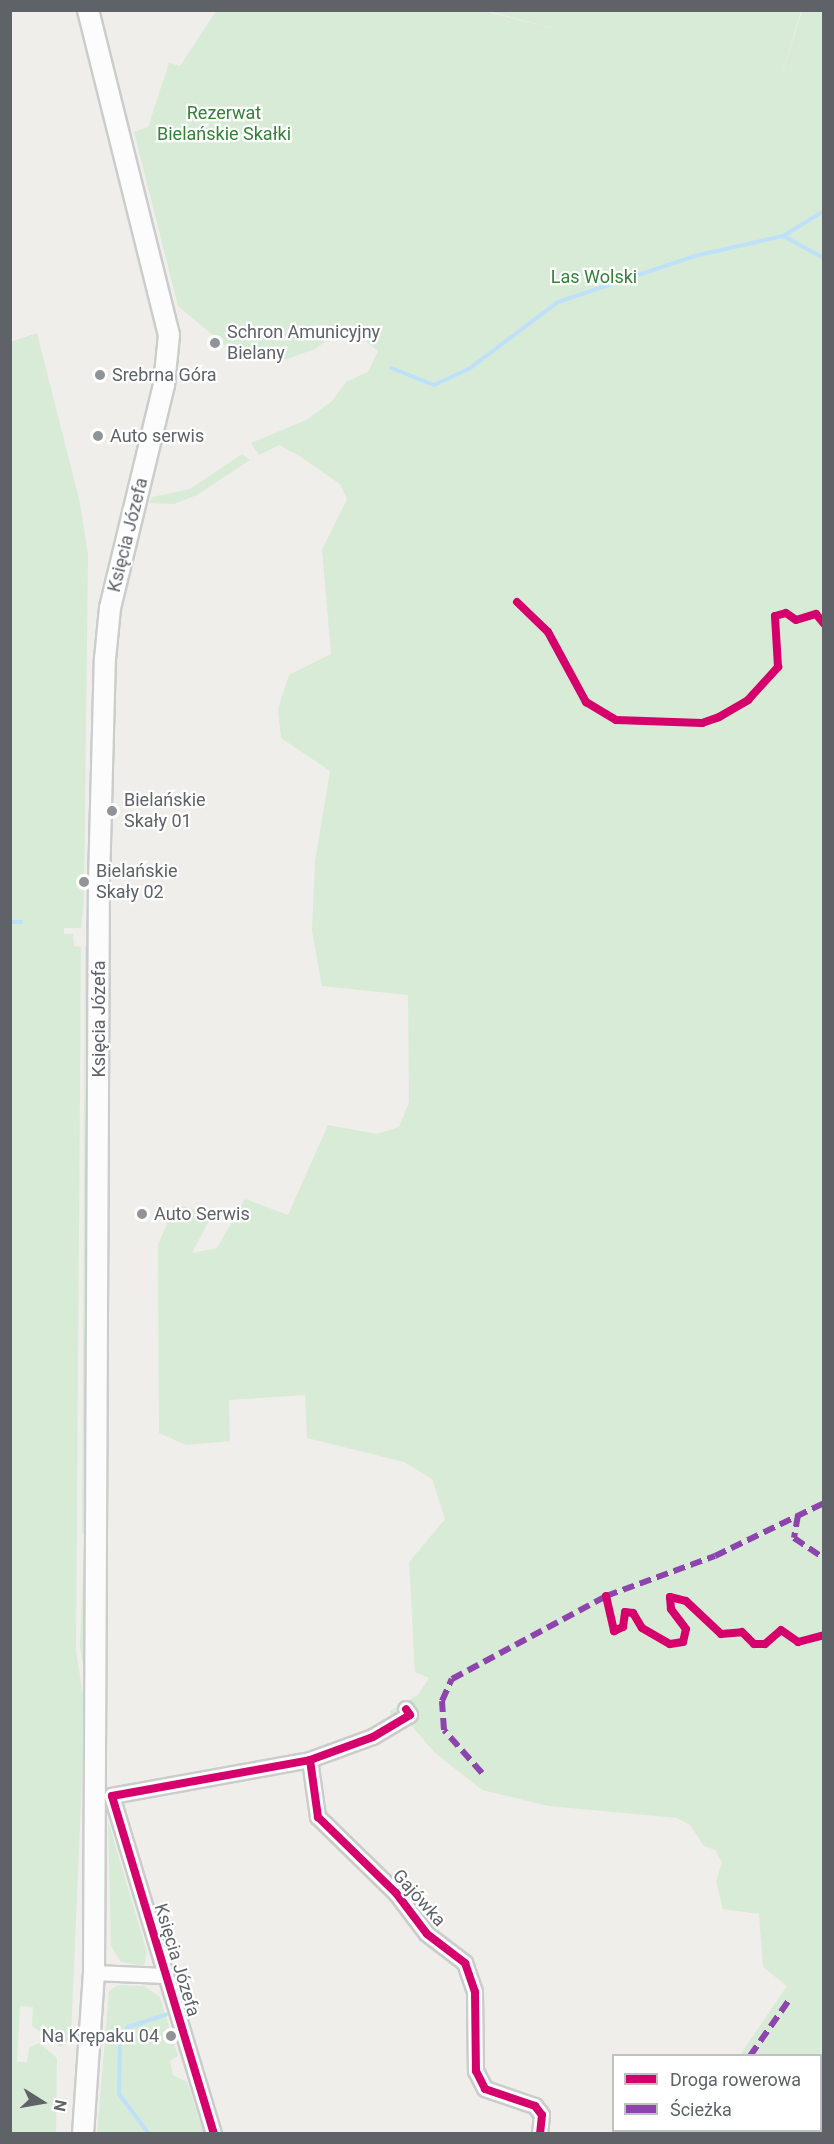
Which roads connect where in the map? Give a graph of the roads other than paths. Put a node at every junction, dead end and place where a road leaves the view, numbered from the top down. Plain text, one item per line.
1 (88, 10) edge
2 (406, 1709) dead end
3 (310, 1760) junction
4 (93, 1973) junction
5 (165, 1976) junction
6 (83, 2133) edge
7 (214, 2133) edge
8 (540, 2133) edge

1 - 4 main road, Księcia Józefa
2 - 3 street
3 - 5 street, Księcia Józefa
3 - 8 street, Gajówka
4 - 5 street, Księcia Józefa
4 - 6 main road
5 - 7 street, Księcia Józefa

